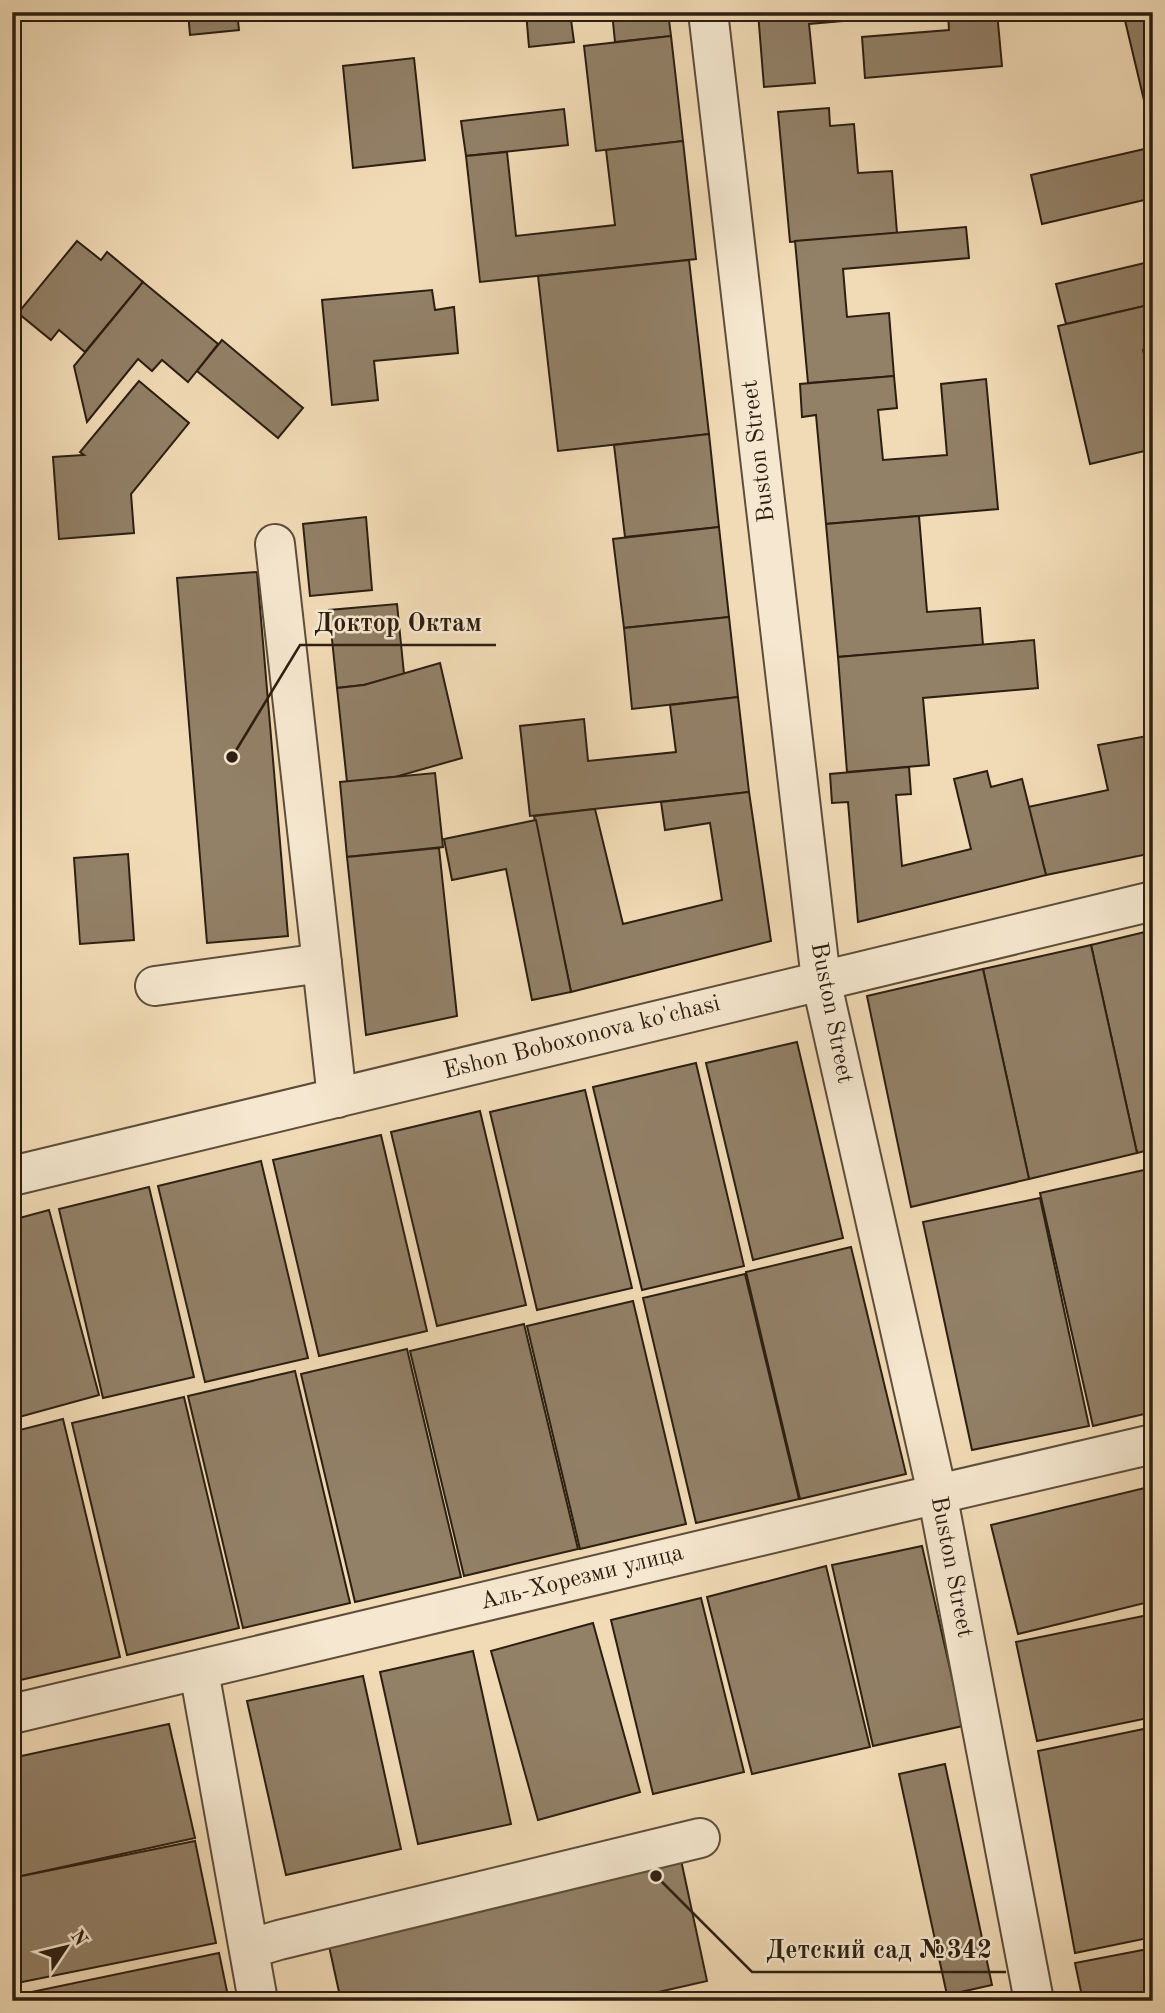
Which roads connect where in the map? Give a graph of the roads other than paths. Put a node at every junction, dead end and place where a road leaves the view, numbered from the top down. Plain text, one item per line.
1 (708, 12) edge
2 (275, 544) dead end
3 (1153, 901) edge
4 (322, 964) junction
5 (821, 981) junction
6 (155, 986) dead end
7 (337, 1098) junction
8 (12, 1176) edge
9 (1153, 1444) edge
10 (937, 1493) junction
11 (199, 1671) junction
12 (12, 1714) edge
13 (699, 1838) dead end
14 (249, 1949) junction
15 (258, 2001) edge
16 (1034, 2001) edge

1 - 5 street, Buston Street
2 - 4 street
3 - 5 street, Eshon Boboxonova ko'chasi
4 - 6 street
4 - 7 street
5 - 7 street, Eshon Boboxonova ko'chasi
5 - 10 street, Buston Street
7 - 8 street, Eshon Boboxonova ko'chasi
9 - 10 street, Аль-Хорезми улица
10 - 11 street, Аль-Хорезми улица
10 - 16 street, Buston Street
11 - 12 street, Аль-Хорезми улица
11 - 14 street
13 - 14 street
14 - 15 street

